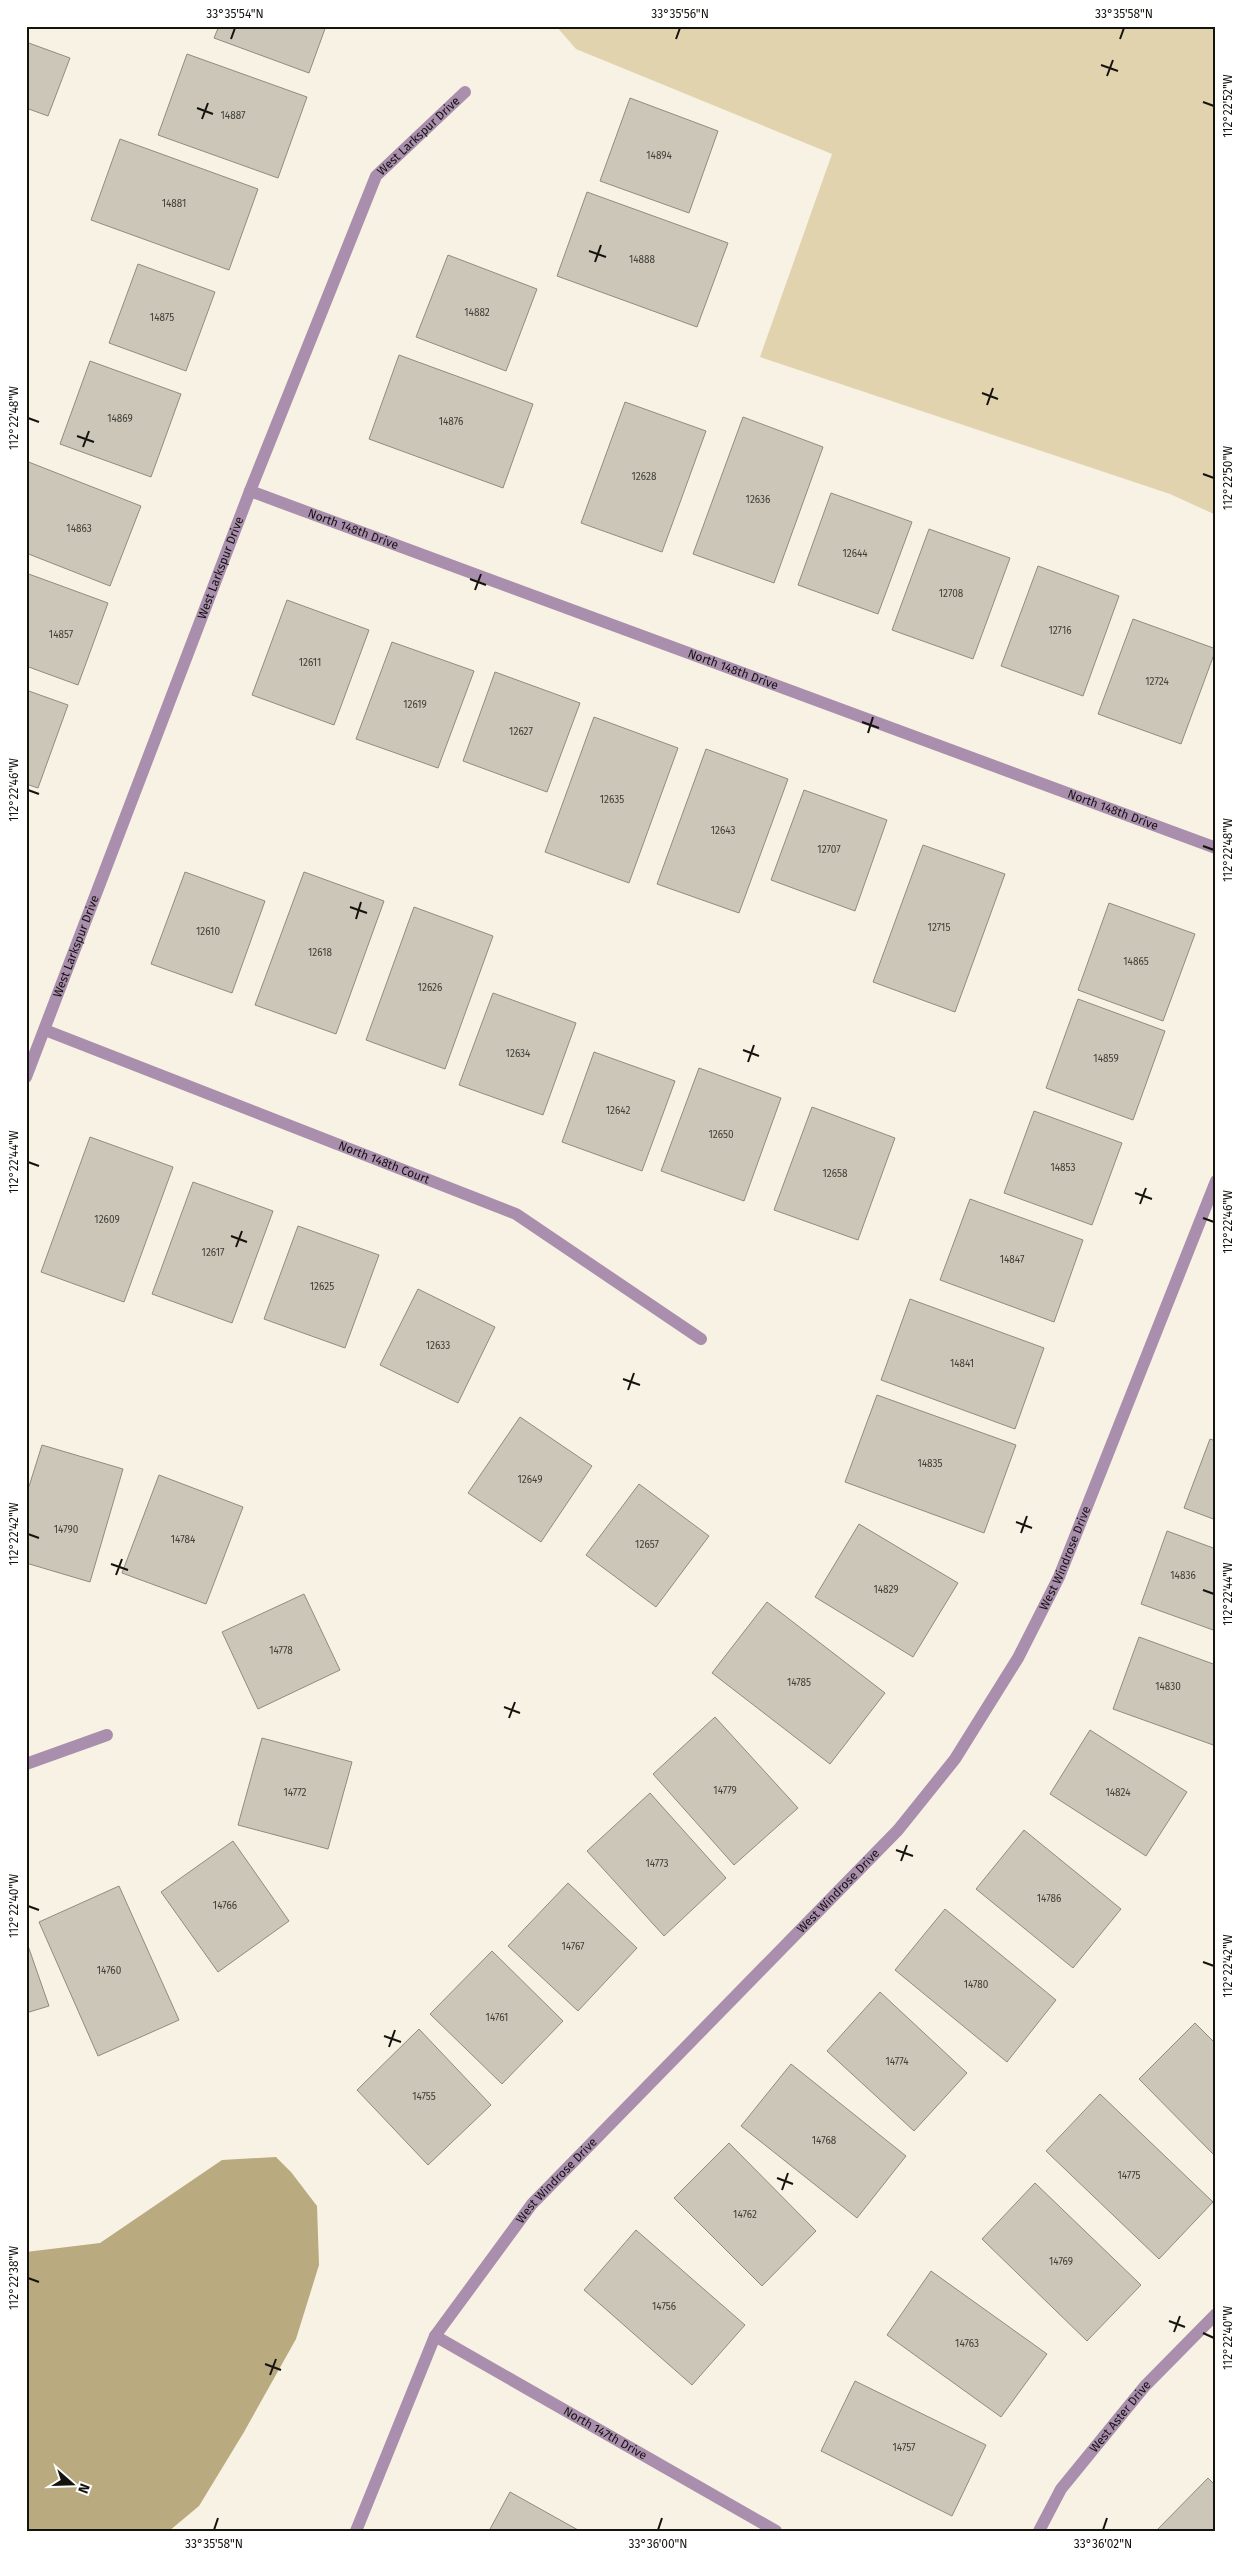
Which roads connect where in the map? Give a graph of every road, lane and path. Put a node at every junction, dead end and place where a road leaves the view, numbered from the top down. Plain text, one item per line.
1 (465, 92) dead end
2 (250, 491) junction
3 (1216, 848) edge
4 (45, 1030) junction
5 (26, 1077) edge
6 (1216, 1181) edge
7 (701, 1339) dead end
8 (107, 1735) dead end
9 (26, 1764) edge
10 (1216, 2314) edge
11 (435, 2336) junction
12 (356, 2531) edge
13 (776, 2531) edge
14 (1039, 2531) edge

1 - 2 street, West Larkspur Drive
2 - 3 street, North 148th Drive
2 - 4 street, West Larkspur Drive
4 - 5 street, West Larkspur Drive
4 - 7 street, North 148th Court
6 - 11 street, West Windrose Drive
8 - 9 street
10 - 14 street, West Aster Drive
11 - 12 street, West Windrose Drive
11 - 13 street, North 147th Drive

